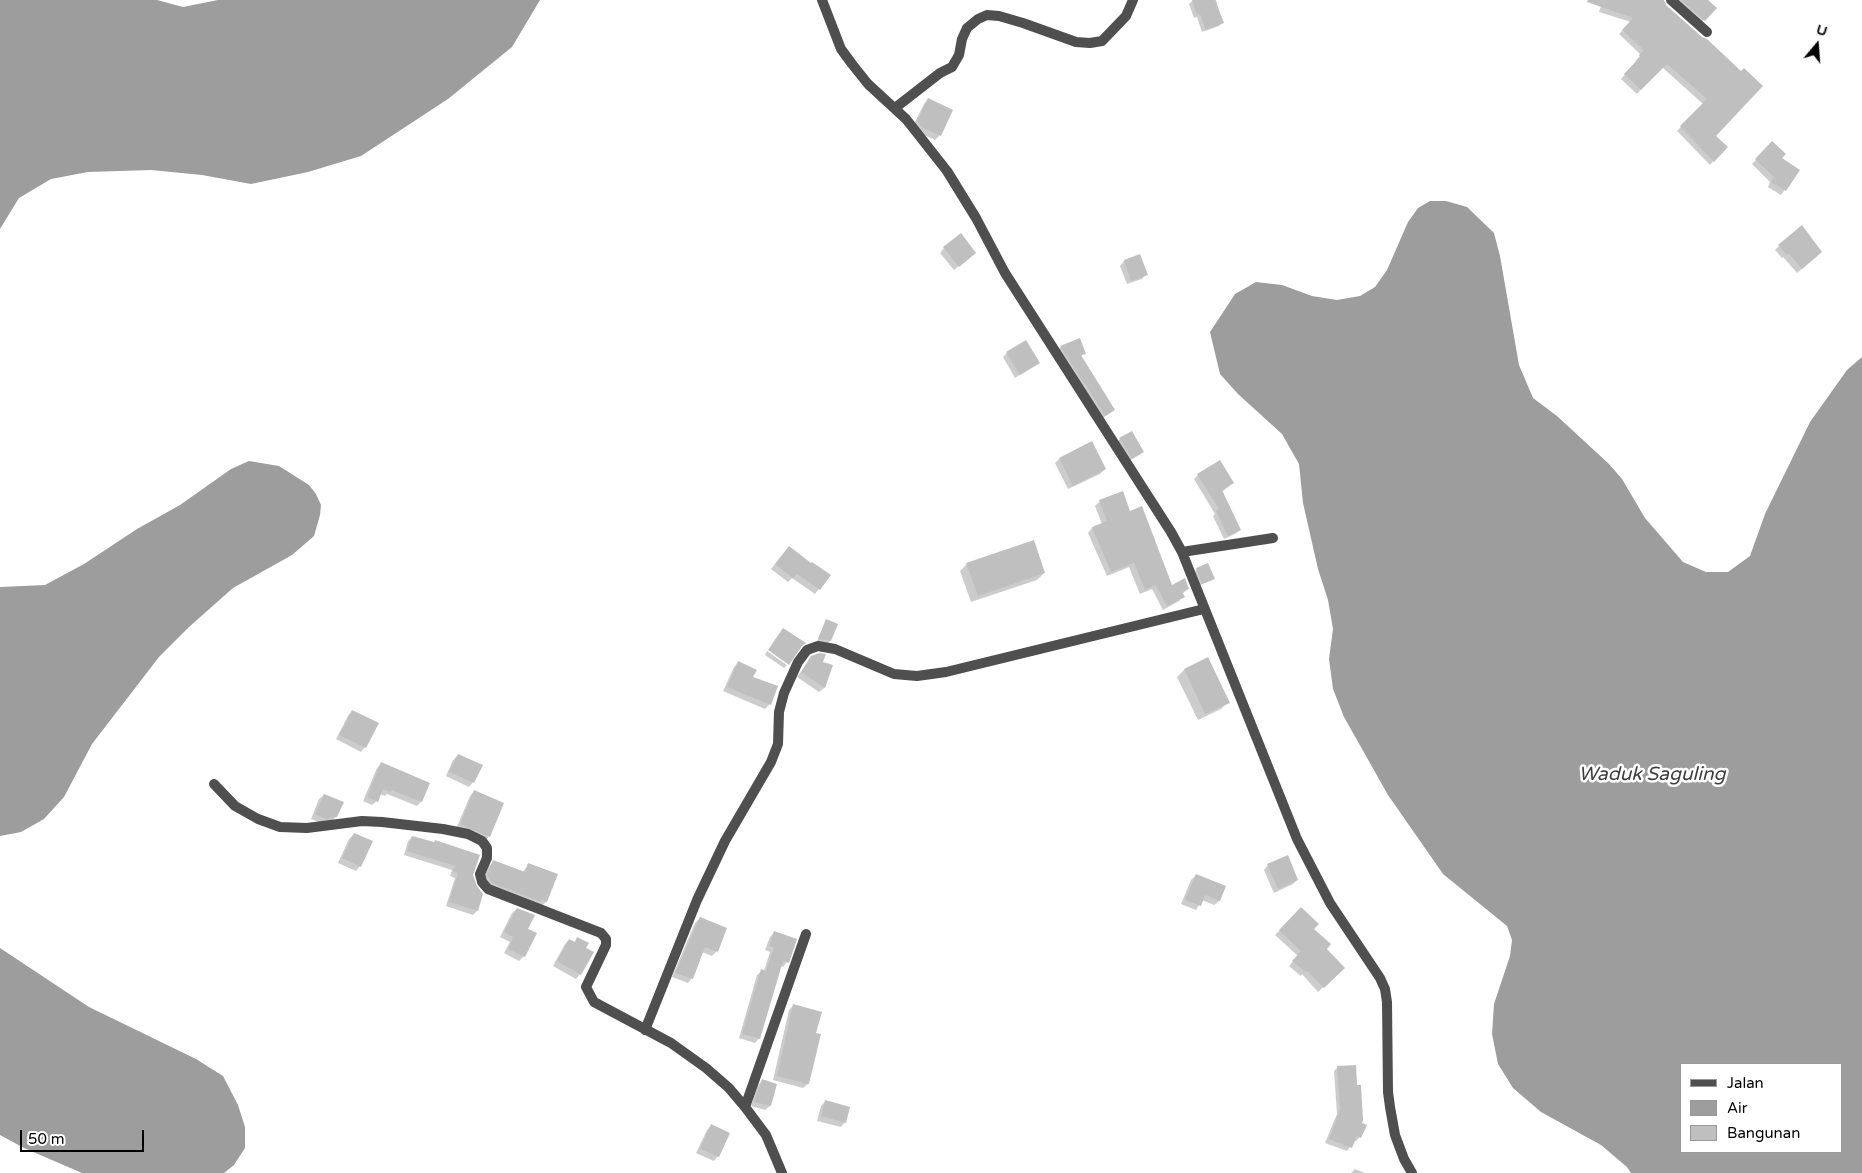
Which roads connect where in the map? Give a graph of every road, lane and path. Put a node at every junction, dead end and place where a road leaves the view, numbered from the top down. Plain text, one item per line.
1 (822, 0) edge
2 (1134, 0) edge
3 (1671, 0) edge
4 (1707, 32) dead end
5 (895, 108) junction
6 (1273, 538) dead end
7 (1182, 552) junction
8 (1204, 609) junction
9 (214, 784) dead end
10 (806, 934) dead end
11 (645, 1030) junction
12 (745, 1106) junction
13 (782, 1173) edge
14 (1412, 1173) edge

1 - 5 street
2 - 5 street
3 - 4 street
5 - 7 street
6 - 7 street
7 - 8 street
8 - 11 street
8 - 14 street
9 - 11 street
10 - 12 street
11 - 12 street
12 - 13 street

